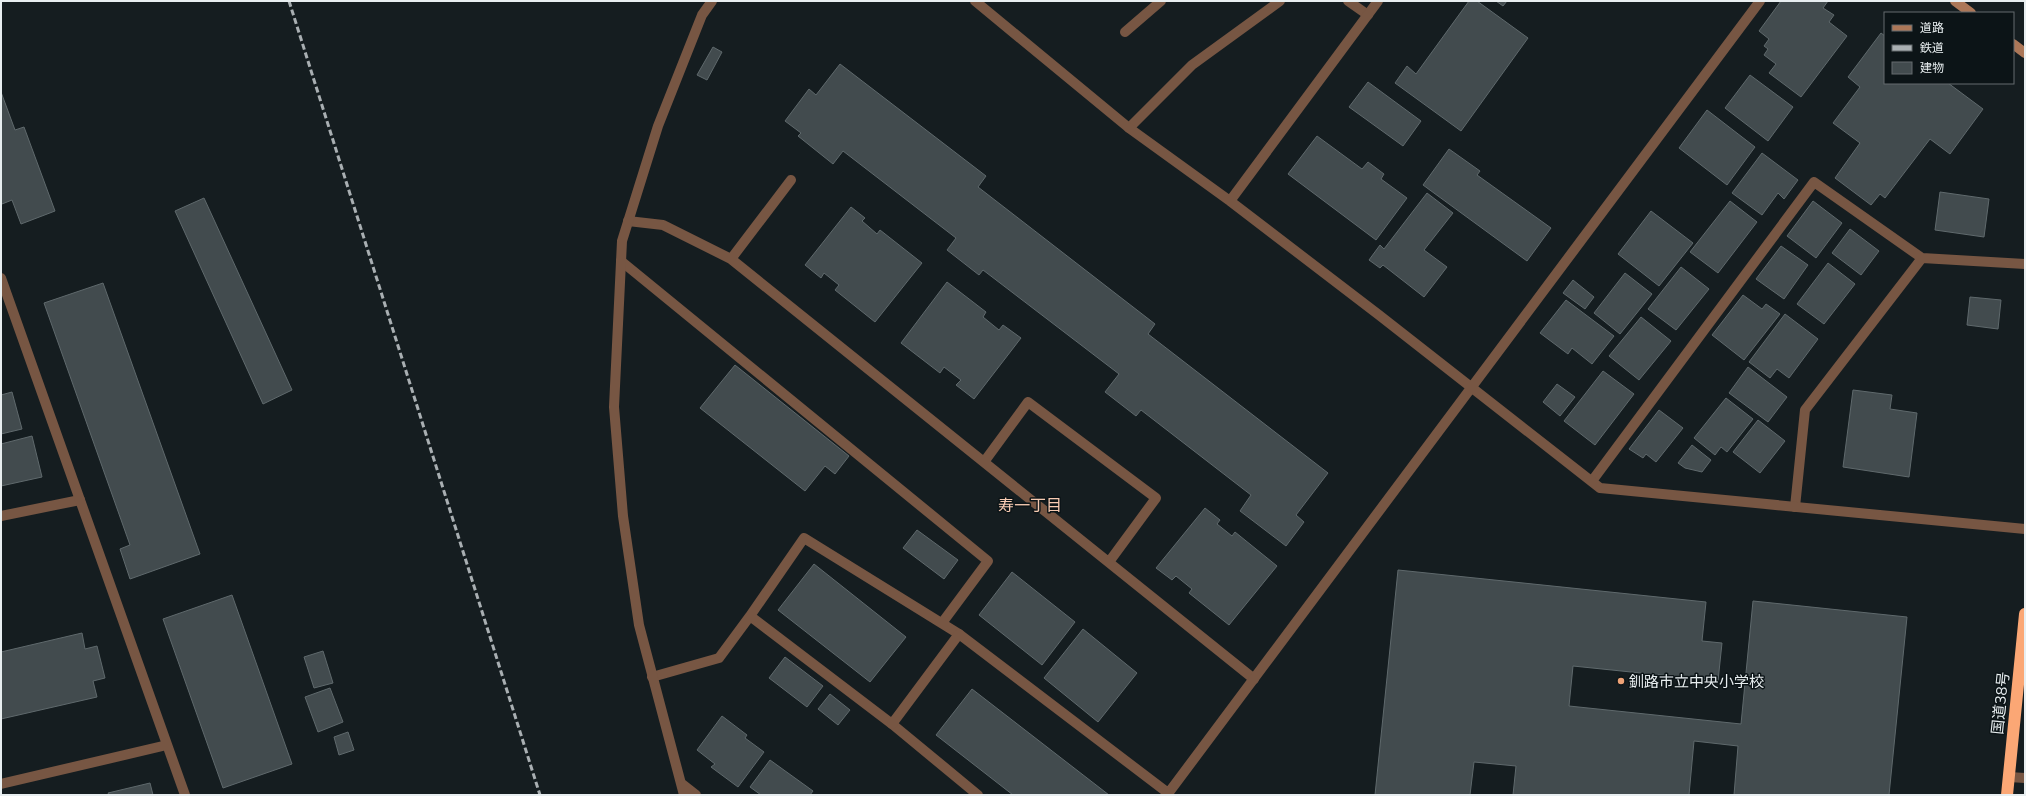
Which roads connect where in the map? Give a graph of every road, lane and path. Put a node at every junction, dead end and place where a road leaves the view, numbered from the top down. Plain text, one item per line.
1 (712, 1) edge
2 (975, 1) edge
3 (1161, 1) edge
4 (1280, 1) edge
5 (1348, 1) edge
6 (1378, 1) edge
7 (1760, 1) edge
8 (1955, 1) edge
9 (1970, 12) edge
10 (1368, 15) junction
11 (1125, 32) dead end
12 (2014, 45) edge
13 (2025, 53) edge
14 (1129, 128) junction
15 (791, 180) dead end
16 (1230, 201) junction
17 (628, 221) junction
18 (1922, 258) junction
19 (731, 259) junction
20 (622, 261) junction
21 (2025, 264) edge
22 (1, 278) edge
23 (1471, 387) junction
24 (984, 462) junction
25 (1592, 481) junction
26 (80, 500) junction
27 (1795, 507) junction
28 (1, 516) edge
29 (2025, 529) edge
30 (1108, 562) junction
31 (2025, 614) edge
32 (750, 616) junction
33 (942, 623) junction
34 (959, 634) junction
35 (652, 676) junction
36 (1254, 679) junction
37 (892, 724) junction
38 (167, 745) junction
39 (2009, 777) junction
40 (2025, 778) edge
41 (1, 784) edge
42 (682, 784) junction
43 (1168, 794) edge
44 (185, 795) edge
45 (684, 795) edge
46 (696, 795) edge
47 (978, 795) edge
48 (2007, 795) edge

1 - 17 street
2 - 14 street
3 - 11 street
4 - 14 street
5 - 10 street
6 - 10 street
7 - 23 street
8 - 9 street
10 - 16 street
12 - 13 street
14 - 16 street
15 - 19 street
16 - 23 street
17 - 19 street
17 - 20 street
18 - 21 street
18 - 25 street
18 - 27 street
19 - 24 street
20 - 33 street
20 - 35 street
22 - 26 street
23 - 25 street
23 - 36 street
24 - 30 street
24 - 30 street
25 - 27 street
26 - 28 street
26 - 38 street
27 - 29 street
30 - 36 street
31 - 39 highway, 国道38号
32 - 33 street
32 - 35 street
32 - 37 street
33 - 34 street
34 - 37 street
34 - 43 street
35 - 42 street
36 - 43 street
37 - 47 street
38 - 41 street
38 - 44 street
39 - 40 street
39 - 48 highway, 国道38号
42 - 45 street
42 - 46 street

